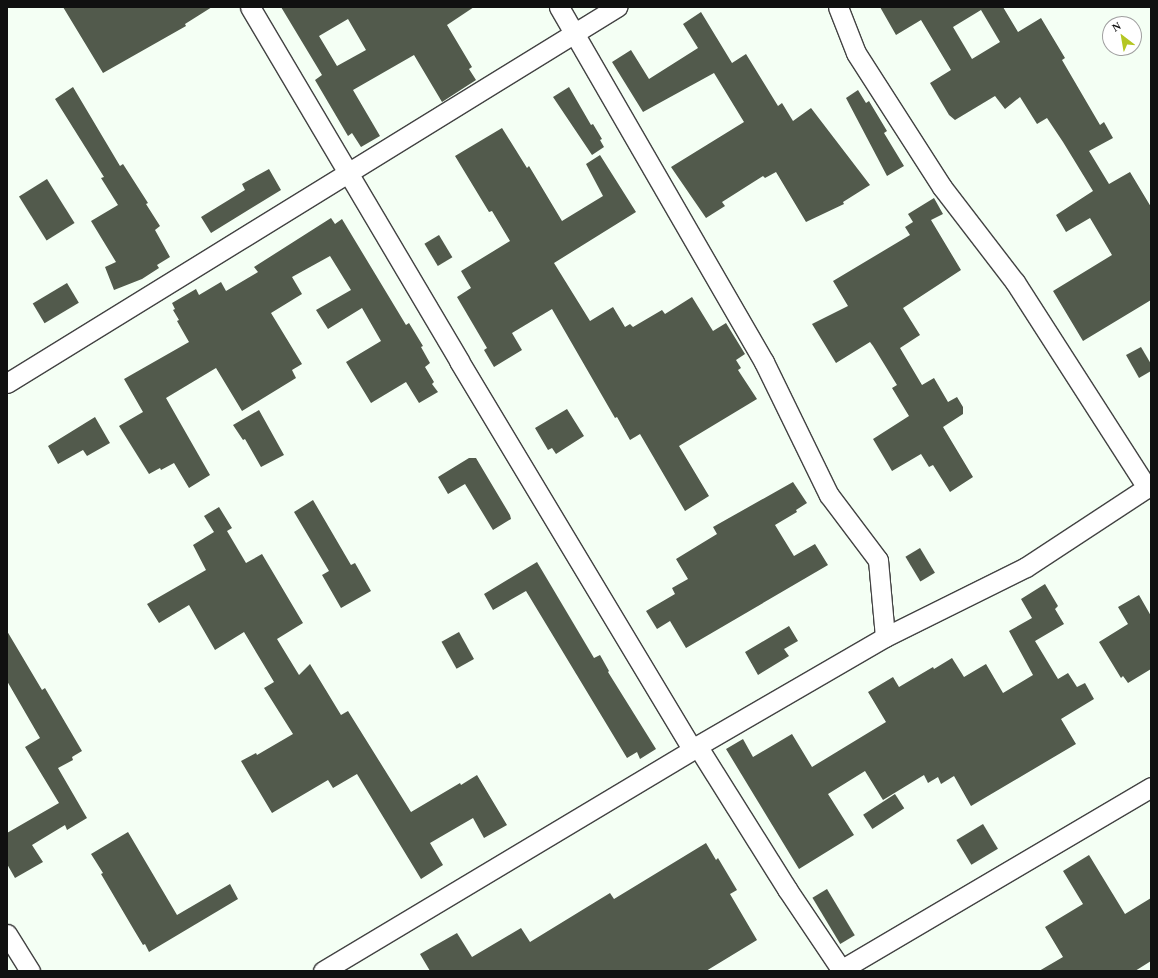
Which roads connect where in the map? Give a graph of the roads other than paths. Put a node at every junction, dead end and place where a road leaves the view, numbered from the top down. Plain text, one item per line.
1 (250, 7) edge
2 (559, 7) edge
3 (617, 7) edge
4 (838, 7) edge
5 (574, 32) junction
6 (347, 172) junction
7 (7, 383) edge
8 (1149, 487) edge
9 (885, 637) junction
10 (695, 748) junction
11 (1151, 787) edge
12 (7, 934) edge
13 (30, 971) edge
14 (323, 971) edge
15 (841, 971) edge

1 - 6 street
2 - 5 street
3 - 5 street
4 - 8 street
5 - 6 street
5 - 9 street
6 - 7 street
6 - 10 street
8 - 9 street
9 - 10 street
10 - 14 street
10 - 15 street
11 - 15 street
12 - 13 street

